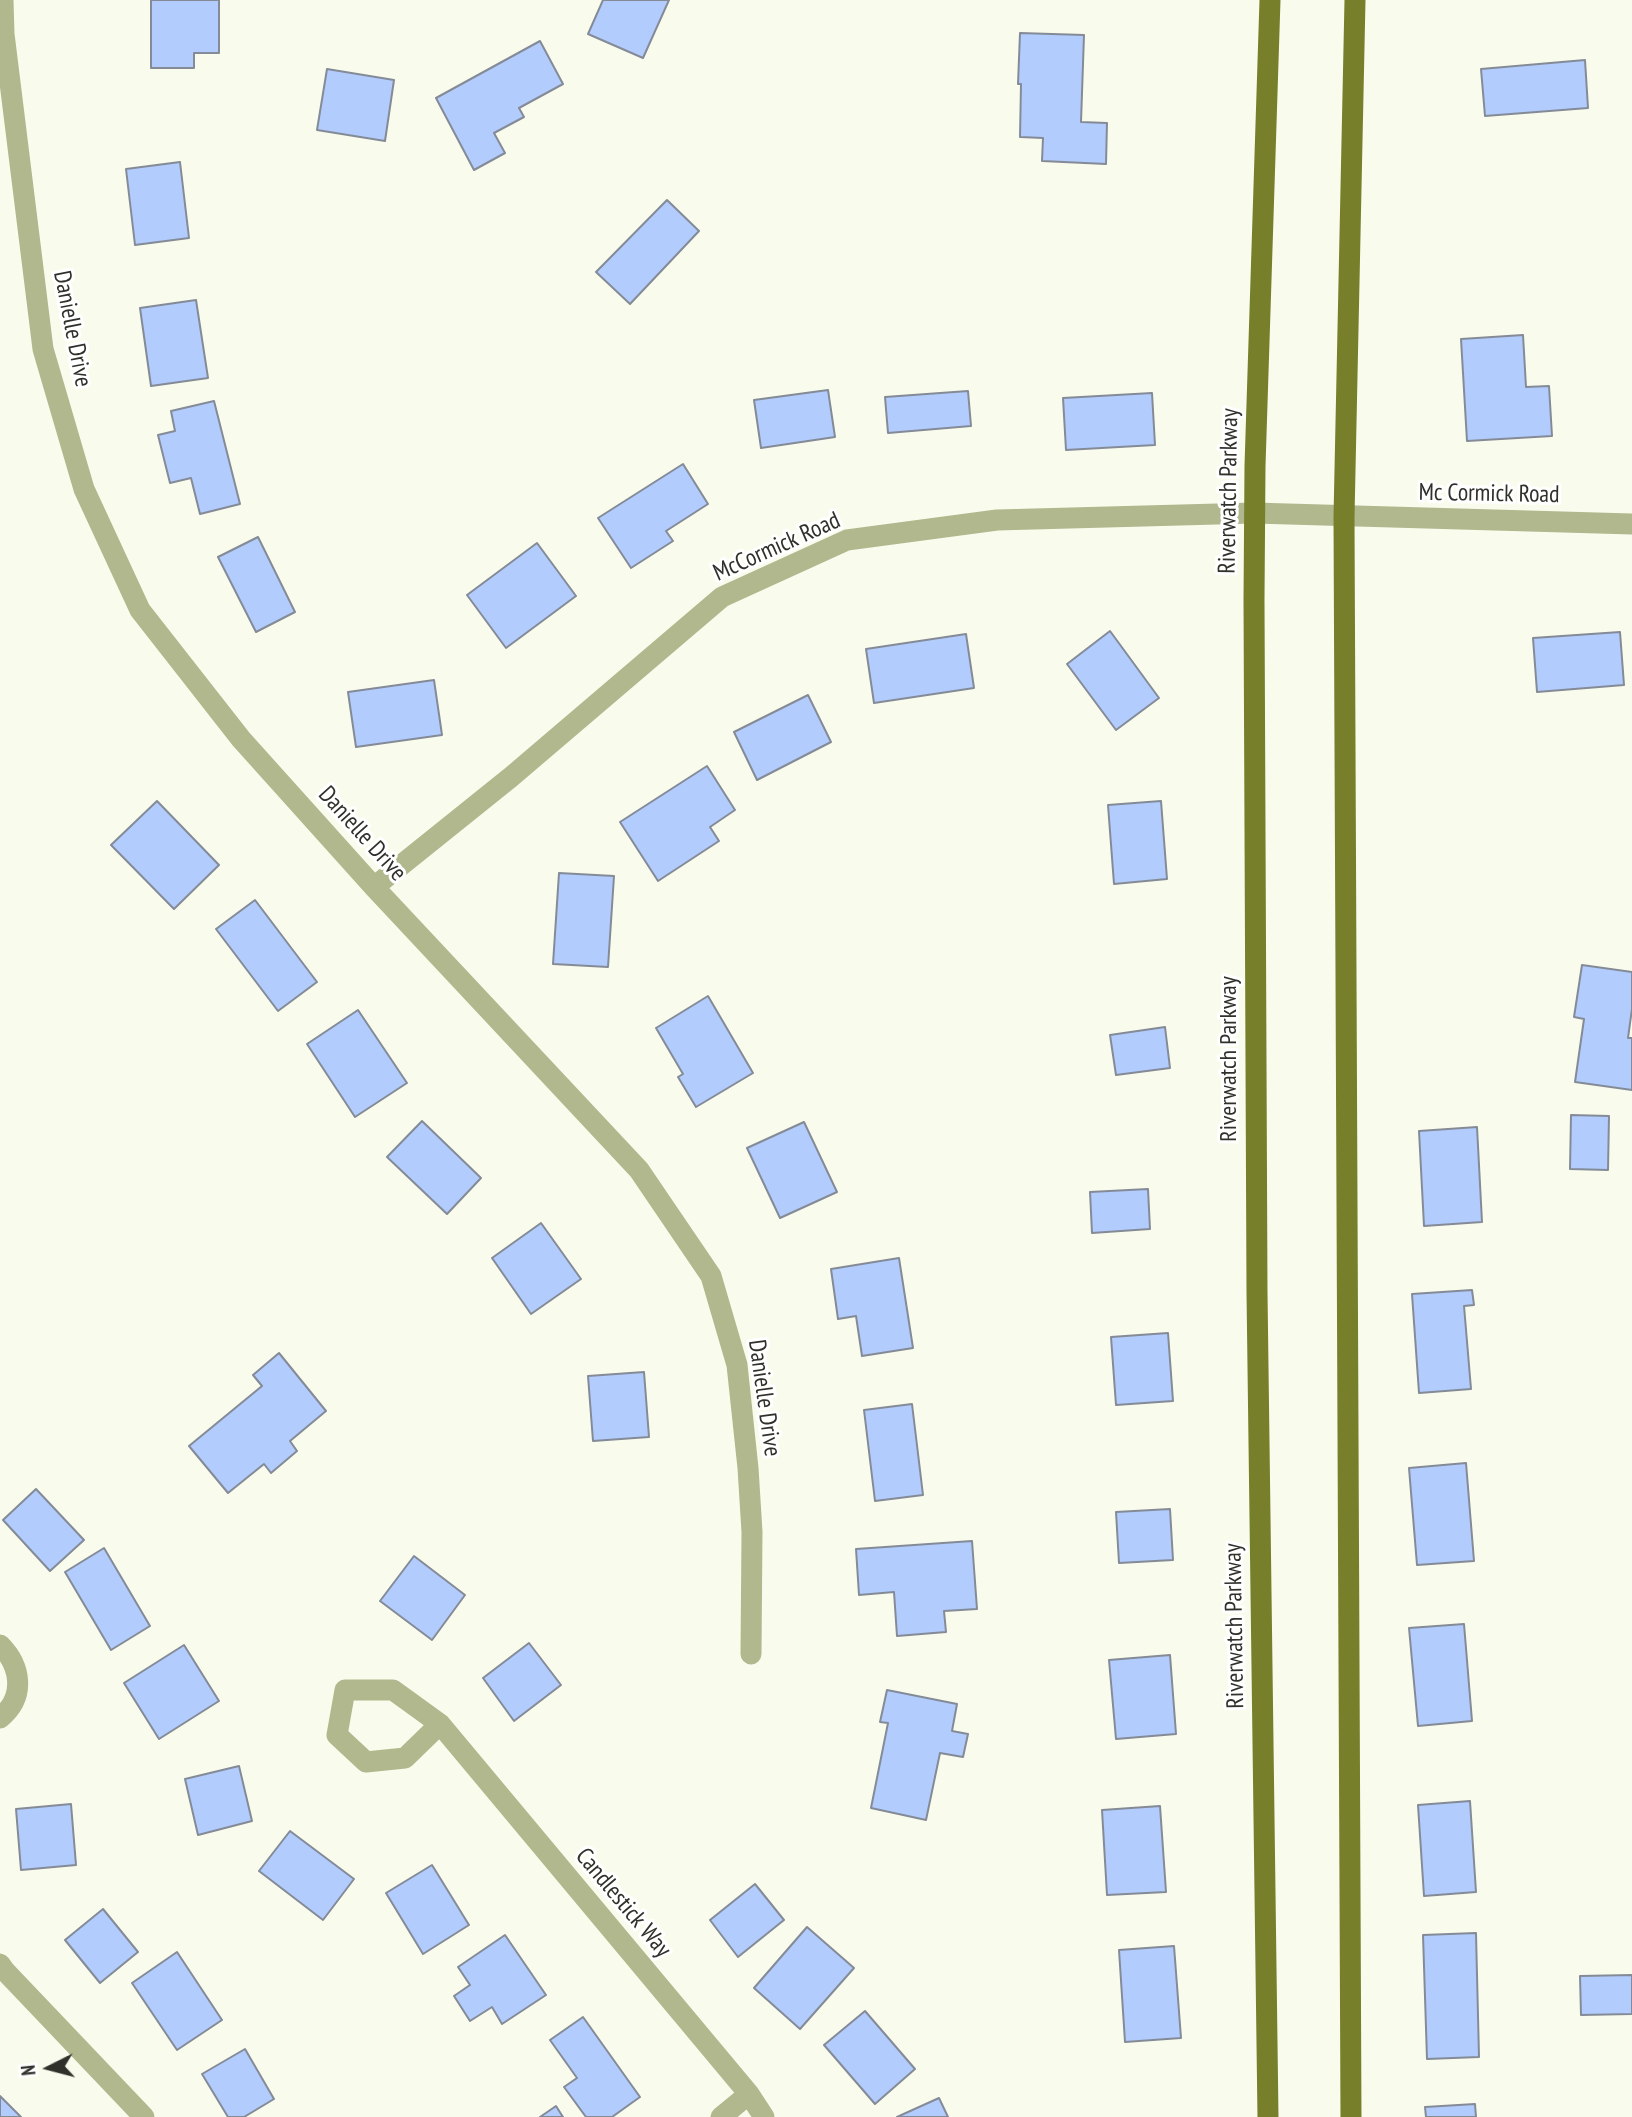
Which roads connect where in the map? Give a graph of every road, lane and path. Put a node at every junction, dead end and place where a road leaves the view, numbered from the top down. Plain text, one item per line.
1 (3, 0) edge
2 (1269, 0) edge
3 (1355, 0) edge
4 (1254, 513) junction
5 (1344, 517) junction
6 (1632, 524) edge
7 (374, 887) junction
8 (0, 1645) edge
9 (751, 1654) dead end
10 (0, 1718) edge
11 (440, 1724) junction
12 (0, 1964) edge
13 (749, 2094) junction
14 (144, 2117) edge
15 (721, 2117) edge
16 (764, 2117) edge
17 (1268, 2117) edge
18 (1352, 2117) edge

1 - 7 street, Danielle Drive
2 - 4 main road, Riverwatch Parkway
3 - 5 main road
4 - 5 street, McCormick Road
4 - 7 street, McCormick Road
4 - 17 main road, Riverwatch Parkway
5 - 6 street, Mc Cormick Road
5 - 18 main road
7 - 9 street, Danielle Drive
8 - 10 street
11 - 11 street, Candlestick Way
11 - 13 street, Candlestick Way
12 - 14 street
13 - 15 street
13 - 16 street, Candlestick Way

